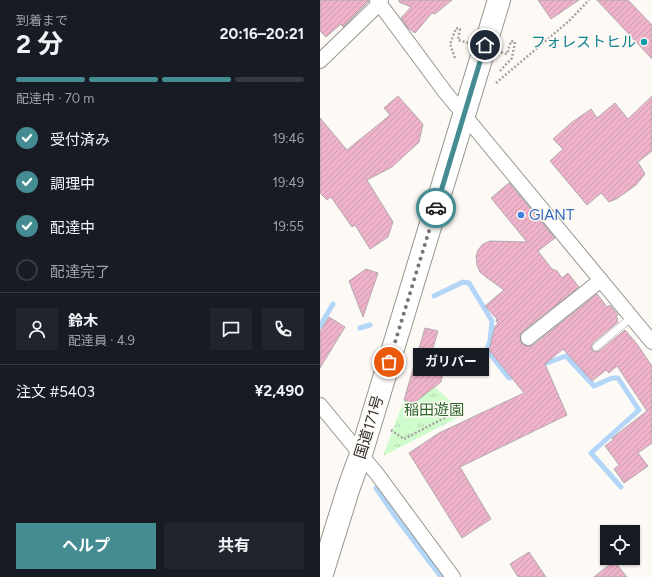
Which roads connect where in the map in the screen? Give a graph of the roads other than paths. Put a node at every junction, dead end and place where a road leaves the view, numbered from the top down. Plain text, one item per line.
1 (499, 0) edge
2 (379, 1) edge
3 (320, 61) edge
4 (464, 116) junction
5 (601, 280) junction
6 (632, 317) junction
7 (528, 338) dead end
8 (652, 342) edge
9 (596, 347) dead end
10 (320, 404) edge
11 (361, 454) junction
12 (321, 577) edge
13 (454, 577) edge

1 - 4 highway, 国道171号
2 - 3 street
2 - 4 street
4 - 5 street
4 - 11 highway, 国道171号
5 - 6 street
5 - 7 street
6 - 8 street
6 - 9 lane
10 - 11 street
11 - 12 highway, 国道171号
11 - 13 street

